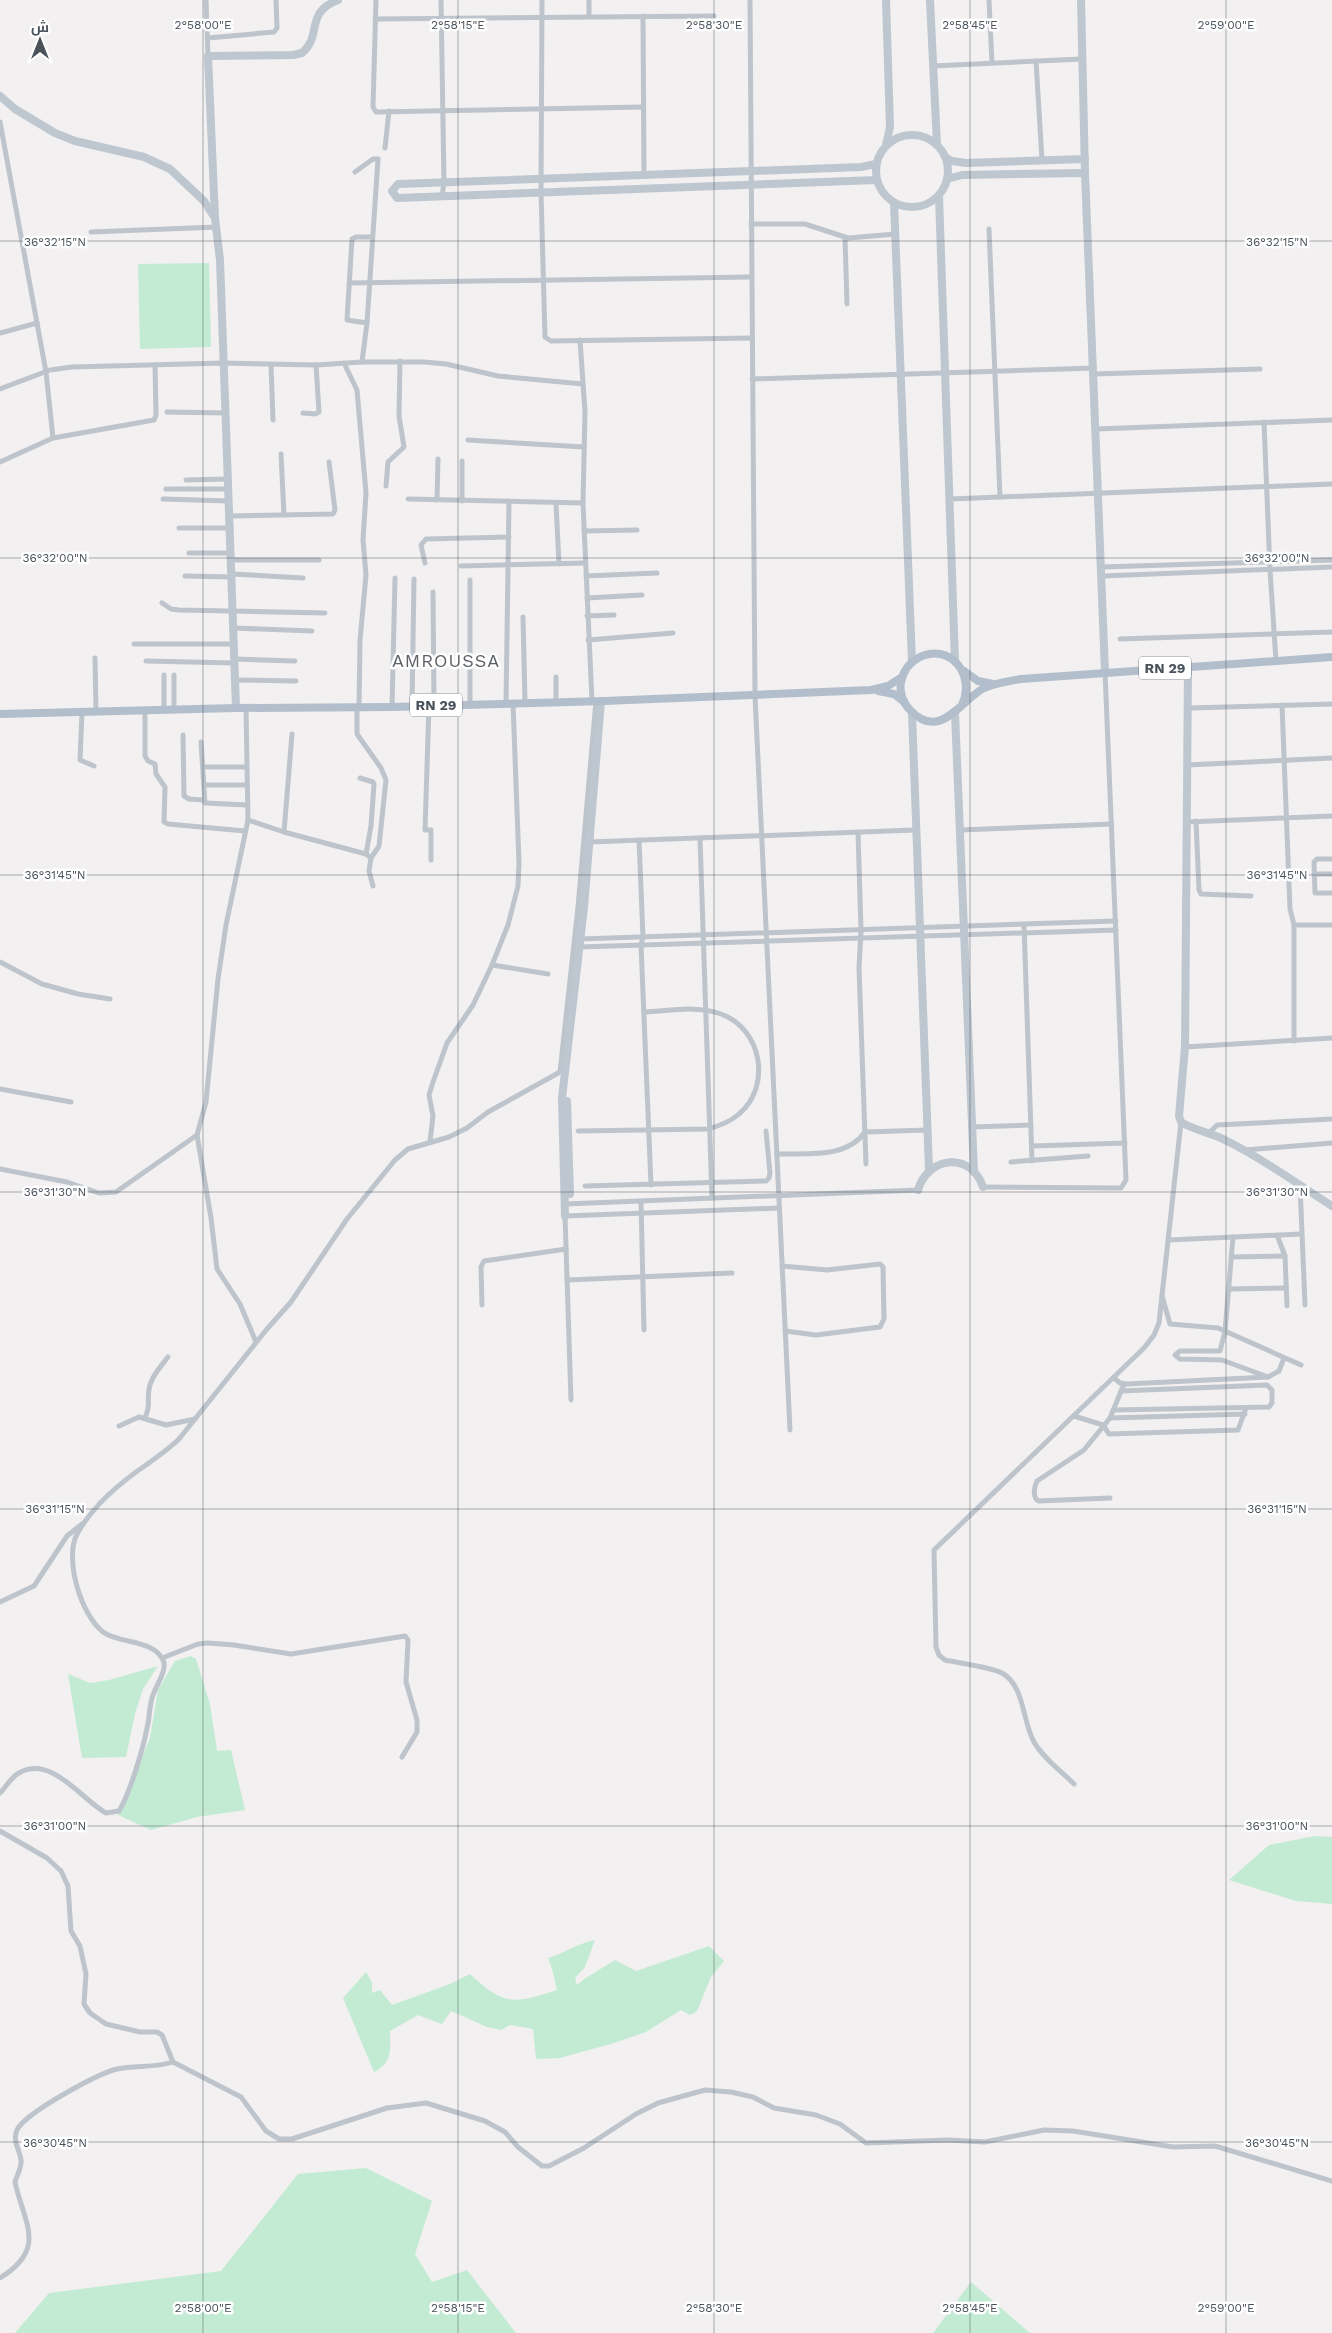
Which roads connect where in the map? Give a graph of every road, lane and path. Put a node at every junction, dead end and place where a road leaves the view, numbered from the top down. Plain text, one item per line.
1 (206, 0) edge
2 (276, 0) edge
3 (338, 0) edge
4 (376, 0) edge
5 (441, 0) edge
6 (542, 0) edge
7 (589, 0) edge
8 (750, 0) edge
9 (886, 0) edge
10 (930, 0) edge
11 (989, 0) edge
12 (1081, 0) edge
13 (589, 16) junction
14 (643, 16) junction
15 (714, 16) dead end
16 (542, 17) junction
17 (441, 18) junction
18 (375, 19) junction
19 (208, 38) junction
20 (208, 56) junction
21 (1082, 59) junction
22 (1036, 61) junction
23 (992, 63) junction
24 (932, 66) junction
25 (0, 96) edge
26 (643, 107) junction
27 (443, 110) junction
28 (542, 110) junction
29 (390, 111) junction
30 (0, 124) edge
31 (937, 145) junction
32 (886, 146) junction
33 (385, 148) dead end
34 (945, 157) junction
35 (1085, 159) junction
36 (1042, 160) junction
37 (876, 164) junction
38 (355, 172) dead end
39 (752, 172) junction
40 (1086, 173) junction
41 (644, 175) junction
42 (542, 179) junction
43 (947, 179) junction
44 (877, 180) junction
45 (444, 183) junction
46 (752, 185) junction
47 (541, 192) junction
48 (442, 196) junction
49 (939, 196) junction
50 (894, 202) junction
51 (215, 218) junction
52 (751, 224) junction
53 (217, 227) junction
54 (990, 229) dead end
55 (91, 232) dead end
56 (896, 234) junction
57 (371, 237) junction
58 (845, 238) junction
59 (751, 277) junction
60 (543, 280) junction
61 (349, 284) junction
62 (370, 284) junction
63 (847, 304) dead end
64 (367, 323) junction
65 (37, 324) junction
66 (0, 333) edge
67 (751, 338) junction
68 (580, 340) junction
69 (400, 361) junction
70 (224, 362) junction
71 (362, 362) junction
72 (344, 363) junction
73 (155, 365) junction
74 (271, 365) junction
75 (316, 365) junction
76 (1260, 369) dead end
77 (995, 371) junction
78 (1094, 371) junction
79 (46, 372) junction
80 (945, 373) junction
81 (901, 374) junction
82 (752, 379) junction
83 (583, 384) junction
84 (0, 389) edge
85 (167, 412) dead end
86 (226, 413) junction
87 (302, 414) dead end
88 (273, 420) dead end
89 (1332, 420) edge
90 (1264, 422) junction
91 (1097, 429) junction
92 (54, 438) junction
93 (468, 440) dead end
94 (584, 447) junction
95 (281, 454) dead end
96 (438, 459) dead end
97 (462, 461) dead end
98 (0, 462) edge
99 (329, 462) dead end
100 (228, 479) junction
101 (186, 480) dead end
102 (1332, 484) edge
103 (386, 486) dead end
104 (1267, 486) junction
105 (166, 489) dead end
106 (228, 489) junction
107 (1099, 493) junction
108 (1000, 497) junction
109 (163, 499) dead end
110 (408, 499) dead end
111 (950, 499) junction
112 (437, 500) junction
113 (229, 501) junction
114 (462, 501) junction
115 (509, 501) junction
116 (556, 503) junction
117 (583, 504) junction
118 (230, 516) junction
119 (284, 516) junction
120 (179, 528) dead end
121 (231, 528) junction
122 (637, 530) dead end
123 (584, 531) junction
124 (509, 537) junction
125 (189, 553) dead end
126 (232, 556) junction
127 (319, 560) dead end
128 (1332, 560) edge
129 (585, 562) junction
130 (1269, 562) junction
131 (425, 563) dead end
132 (559, 564) junction
133 (509, 565) junction
134 (461, 566) dead end
135 (1171, 566) junction
136 (1102, 567) junction
137 (1332, 567) edge
138 (1270, 570) junction
139 (657, 574) dead end
140 (1171, 574) junction
141 (185, 576) dead end
142 (232, 576) junction
143 (586, 576) junction
144 (1102, 576) junction
145 (304, 578) dead end
146 (395, 578) dead end
147 (414, 579) dead end
148 (470, 580) dead end
149 (433, 592) dead end
150 (642, 595) dead end
151 (587, 598) junction
152 (162, 603) dead end
153 (233, 611) junction
154 (326, 613) dead end
155 (614, 615) dead end
156 (587, 616) junction
157 (524, 617) dead end
158 (233, 628) junction
159 (312, 631) dead end
160 (1332, 632) edge
161 (674, 633) dead end
162 (1274, 634) junction
163 (1120, 639) dead end
164 (588, 640) junction
165 (134, 644) dead end
166 (234, 644) junction
167 (1332, 657) edge
168 (95, 658) dead end
169 (146, 661) dead end
170 (235, 661) junction
171 (294, 661) dead end
172 (955, 661) junction
173 (1276, 661) junction
174 (912, 662) junction
175 (1188, 666) junction
176 (962, 670) junction
177 (1105, 672) junction
178 (164, 675) dead end
179 (174, 675) dead end
180 (556, 677) dead end
181 (902, 677) junction
182 (236, 680) junction
183 (296, 681) dead end
184 (998, 684) junction
185 (872, 690) junction
186 (755, 696) junction
187 (599, 701) junction
188 (525, 702) junction
189 (556, 702) junction
190 (510, 703) junction
191 (904, 703) junction
192 (470, 704) junction
193 (1332, 704) edge
194 (431, 705) junction
195 (962, 705) junction
196 (1282, 705) junction
197 (412, 706) junction
198 (236, 708) junction
199 (246, 708) junction
200 (358, 708) junction
201 (392, 708) junction
202 (1189, 708) junction
203 (145, 710) junction
204 (164, 710) junction
205 (174, 710) junction
206 (96, 711) junction
207 (82, 712) junction
208 (912, 713) junction
209 (955, 713) junction
210 (0, 714) edge
211 (292, 734) dead end
212 (183, 736) dead end
213 (202, 742) dead end
214 (1332, 758) edge
215 (1285, 760) junction
216 (1187, 764) junction
217 (94, 766) dead end
218 (204, 767) junction
219 (246, 767) junction
220 (360, 778) dead end
221 (204, 785) junction
222 (246, 785) junction
223 (204, 800) junction
224 (247, 805) junction
225 (1332, 816) edge
226 (1288, 817) junction
227 (248, 820) junction
228 (1196, 821) junction
229 (1187, 822) junction
230 (1112, 824) junction
231 (915, 830) junction
232 (960, 830) junction
233 (245, 831) junction
234 (284, 832) junction
235 (858, 832) junction
236 (762, 836) junction
237 (700, 838) junction
238 (640, 840) junction
239 (592, 842) junction
240 (366, 854) junction
241 (371, 858) junction
242 (1332, 859) edge
243 (431, 860) dead end
244 (1314, 874) junction
245 (1332, 874) edge
246 (373, 886) dead end
247 (1332, 893) edge
248 (1251, 896) dead end
249 (1116, 921) junction
250 (1024, 924) junction
251 (1294, 925) junction
252 (1332, 925) edge
253 (963, 926) junction
254 (919, 928) junction
255 (861, 930) junction
256 (1116, 930) junction
257 (766, 933) junction
258 (1024, 933) junction
259 (703, 935) junction
260 (964, 935) junction
261 (643, 937) junction
262 (919, 937) junction
263 (582, 939) junction
264 (861, 939) junction
265 (767, 941) junction
266 (703, 944) junction
267 (641, 945) junction
268 (581, 947) junction
269 (0, 962) edge
270 (492, 965) junction
271 (548, 974) dead end
272 (110, 999) dead end
273 (706, 1010) junction
274 (644, 1012) junction
275 (1332, 1038) edge
276 (1294, 1041) junction
277 (1185, 1047) junction
278 (0, 1089) edge
279 (71, 1102) dead end
280 (1332, 1118) edge
281 (1181, 1122) junction
282 (1031, 1125) junction
283 (971, 1127) junction
284 (710, 1129) junction
285 (649, 1130) junction
286 (766, 1130) dead end
287 (928, 1130) junction
288 (578, 1131) dead end
289 (865, 1132) junction
290 (1208, 1133) junction
291 (197, 1134) junction
292 (430, 1142) junction
293 (1125, 1143) junction
294 (1332, 1144) edge
295 (1032, 1146) junction
296 (1245, 1150) junction
297 (777, 1154) junction
298 (1088, 1156) dead end
299 (1032, 1161) junction
300 (1011, 1162) dead end
301 (866, 1164) dead end
302 (0, 1169) edge
303 (929, 1170) junction
304 (974, 1172) junction
305 (712, 1184) junction
306 (651, 1185) junction
307 (1300, 1185) junction
308 (585, 1186) dead end
309 (983, 1187) joint
310 (918, 1190) joint
311 (778, 1194) junction
312 (712, 1198) junction
313 (641, 1202) junction
314 (1330, 1203) edge
315 (567, 1204) junction
316 (779, 1208) junction
317 (641, 1214) junction
318 (568, 1216) junction
319 (1302, 1234) junction
320 (1277, 1235) junction
321 (1233, 1238) junction
322 (1168, 1240) junction
323 (566, 1249) junction
324 (1285, 1256) junction
325 (1231, 1257) junction
326 (782, 1266) junction
327 (732, 1273) dead end
328 (643, 1276) junction
329 (567, 1280) junction
330 (1286, 1288) junction
331 (1228, 1289) junction
332 (1162, 1295) junction
333 (482, 1305) dead end
334 (1287, 1306) dead end
335 (1305, 1306) dead end
336 (644, 1330) dead end
337 (785, 1331) junction
338 (1225, 1331) junction
339 (256, 1342) junction
340 (168, 1357) dead end
341 (1284, 1358) junction
342 (1301, 1366) dead end
343 (1268, 1377) junction
344 (1114, 1378) junction
345 (1124, 1384) junction
346 (1121, 1391) junction
347 (571, 1400) dead end
348 (1113, 1410) junction
349 (1245, 1411) junction
350 (1074, 1416) junction
351 (146, 1417) junction
352 (1110, 1418) junction
353 (195, 1419) junction
354 (1103, 1425) junction
355 (119, 1426) dead end
356 (790, 1430) dead end
357 (1110, 1498) dead end
358 (89, 1520) junction
359 (0, 1602) edge
360 (162, 1658) junction
361 (402, 1757) dead end
362 (1074, 1784) dead end
363 (0, 1793) edge
364 (0, 1831) edge
365 (173, 2062) junction
366 (1332, 2181) edge
367 (0, 2278) edge

1 - 19 street
2 - 19 street
3 - 20 street
4 - 18 street
5 - 17 street
6 - 16 street
7 - 13 street
8 - 39 street
9 - 32 street
10 - 24 street
11 - 23 street
12 - 21 street
13 - 14 street
13 - 16 street
14 - 15 street
14 - 26 street
16 - 17 street
16 - 28 street
17 - 18 street
17 - 27 street
18 - 29 street
19 - 20 street
20 - 51 street
21 - 22 street
21 - 35 street
22 - 23 street
22 - 36 street
23 - 24 street
24 - 31 street
25 - 51 street
26 - 28 street
26 - 41 street
27 - 28 street
27 - 29 street
27 - 45 street
28 - 42 street
29 - 33 street
30 - 65 street
31 - 32 street
31 - 34 street
32 - 37 street
34 - 36 street
34 - 43 street
35 - 36 street
35 - 40 street
37 - 39 street
37 - 44 street
38 - 57 street
39 - 41 street
39 - 46 street
40 - 43 street
40 - 78 street
41 - 42 street
42 - 45 street
42 - 47 street
43 - 49 street
44 - 46 street
44 - 50 street
45 - 48 street
45 - 48 street
46 - 47 street
46 - 52 street
47 - 48 street
47 - 60 street
49 - 50 street
49 - 80 street
50 - 56 street
51 - 53 street
52 - 58 street
52 - 59 street
53 - 55 street
53 - 70 street
54 - 77 street
56 - 58 street
56 - 81 street
57 - 61 street
57 - 62 street
58 - 63 street
59 - 60 street
59 - 67 street
60 - 62 street
60 - 68 street
61 - 62 street
61 - 64 street
62 - 64 street
64 - 71 street
65 - 66 street
65 - 79 street
67 - 68 street
67 - 82 street
68 - 83 street
69 - 71 street
69 - 83 street
69 - 103 street
70 - 73 street
70 - 74 street
70 - 86 street
71 - 72 street
72 - 75 street
72 - 200 street
73 - 79 street
73 - 92 street
74 - 75 street
74 - 88 street
75 - 87 street
76 - 78 street
77 - 78 street
77 - 80 street
77 - 108 street
78 - 91 street
79 - 84 street
79 - 92 street
80 - 81 street
80 - 111 street
81 - 82 street
81 - 174 street
82 - 186 street
83 - 94 street
85 - 86 street
86 - 100 street
89 - 90 street
90 - 91 street
90 - 104 street
91 - 107 street
92 - 98 street
93 - 94 street
94 - 117 street
95 - 119 street
96 - 112 street
97 - 114 street
99 - 119 street
100 - 101 street
100 - 106 street
102 - 104 street
104 - 107 street
104 - 130 street
105 - 106 street
106 - 113 street
107 - 108 street
107 - 136 street
108 - 111 street
109 - 113 street
110 - 112 street
111 - 172 street
112 - 114 street
113 - 118 street
114 - 115 street
115 - 116 street
115 - 124 street
116 - 117 street
116 - 132 street
117 - 123 street
118 - 119 street
118 - 121 street
120 - 121 street
121 - 126 street
122 - 123 street
123 - 129 street
124 - 131 street
124 - 133 street
125 - 126 street
126 - 127 street
126 - 142 street
128 - 130 street
129 - 132 street
129 - 143 street
130 - 135 street
130 - 138 street
132 - 133 street
133 - 134 street
133 - 190 street
135 - 136 street
135 - 140 street
136 - 144 street
137 - 138 street
138 - 140 street
138 - 162 street
139 - 143 street
140 - 144 street
141 - 142 street
142 - 145 street
142 - 153 street
143 - 151 street
144 - 177 street
146 - 201 street
147 - 197 street
148 - 192 street
149 - 194 street
150 - 151 street
151 - 156 street
152 - 153 street
153 - 154 street
153 - 158 street
155 - 156 street
156 - 164 street
157 - 188 street
158 - 159 street
158 - 166 street
160 - 162 street
161 - 164 street
162 - 163 street
162 - 173 street
164 - 187 street
165 - 166 street
166 - 170 street
167 - 173 main road, RN 29
168 - 206 street
169 - 170 street
170 - 171 street
170 - 182 street
172 - 174 main road
172 - 176 main road, RN 29
173 - 175 main road, RN 29
174 - 181 main road, RN 29
175 - 177 main road, RN 29
175 - 202 street
176 - 184 main road, RN 29
176 - 195 main road
177 - 184 main road, RN 29
177 - 230 street
178 - 204 street
179 - 205 street
180 - 189 street
181 - 185 main road, RN 29
181 - 191 main road
182 - 183 street
182 - 198 street
184 - 195 main road, RN 29
185 - 186 main road, RN 29
185 - 191 main road, RN 29
186 - 187 main road, RN 29
186 - 236 street
187 - 189 main road, RN 29
187 - 239 street
187 - 292 street
188 - 189 main road, RN 29
188 - 190 main road, RN 29
190 - 192 main road, RN 29
190 - 270 street
191 - 208 main road, RN 29
192 - 194 main road, RN 29
193 - 196 street
194 - 197 main road, RN 29
194 - 243 street
195 - 209 main road, RN 29
196 - 202 street
196 - 215 street
197 - 201 main road, RN 29
198 - 199 main road, RN 29
198 - 205 main road, RN 29
199 - 200 main road, RN 29
199 - 219 street
200 - 201 main road, RN 29
200 - 241 street
202 - 216 street
203 - 204 main road, RN 29
203 - 206 main road, RN 29
203 - 233 street
204 - 205 main road, RN 29
206 - 207 main road, RN 29
207 - 210 main road, RN 29
207 - 217 street
208 - 209 main road
208 - 231 street
209 - 232 street
211 - 234 street
212 - 223 street
213 - 218 street
214 - 215 street
215 - 216 street
215 - 226 street
216 - 229 street
218 - 219 street
218 - 221 street
219 - 222 street
220 - 240 street
221 - 222 street
221 - 223 street
222 - 224 street
223 - 224 street
224 - 227 street
225 - 226 street
226 - 228 street
226 - 251 street
227 - 233 street
227 - 234 street
228 - 229 street
228 - 248 street
229 - 277 street
230 - 232 street
230 - 249 street
231 - 235 street
231 - 254 street
232 - 253 street
233 - 291 street
234 - 240 street
235 - 236 street
235 - 255 street
236 - 237 street
236 - 257 street
237 - 238 street
237 - 259 street
238 - 239 street
238 - 261 street
239 - 263 street
240 - 241 street
241 - 246 street
242 - 244 street
244 - 245 street
244 - 247 street
249 - 250 street
249 - 256 street
250 - 253 street
250 - 258 street
251 - 252 street
251 - 276 street
253 - 254 street
253 - 260 street
254 - 255 street
254 - 262 street
255 - 257 street
255 - 264 street
256 - 258 street
256 - 293 street
257 - 259 street
257 - 265 street
258 - 260 street
258 - 282 street
259 - 261 street
259 - 266 street
260 - 262 street
260 - 283 street
261 - 263 street
261 - 267 street
262 - 264 street
262 - 287 street
263 - 268 street
264 - 265 street
264 - 289 street
265 - 266 street
265 - 297 street
266 - 267 street
266 - 273 street
267 - 268 street
267 - 274 street
268 - 315 street
269 - 272 street
270 - 271 street
270 - 292 street
273 - 274 street
273 - 284 street
273 - 284 street
274 - 285 street
275 - 276 street
276 - 277 street
277 - 281 street
278 - 279 street
280 - 290 street
281 - 290 street
281 - 322 street
282 - 283 street
282 - 295 street
283 - 304 street
284 - 285 street
284 - 305 street
285 - 288 street
285 - 306 street
286 - 305 street
287 - 289 street
287 - 303 street
289 - 297 street
289 - 301 street
290 - 296 street
291 - 302 street
291 - 339 street
292 - 339 street
293 - 295 street
293 - 309 street
294 - 296 street
295 - 299 street
296 - 307 street
297 - 311 street
298 - 299 street
299 - 300 street
303 - 304 street
303 - 310 street
304 - 309 street
305 - 306 street
305 - 312 street
306 - 308 street
307 - 314 street
307 - 319 street
310 - 311 street
311 - 312 street
311 - 316 street
312 - 313 street
313 - 315 street
313 - 317 street
315 - 318 street
316 - 317 street
316 - 326 street
317 - 318 street
317 - 328 street
318 - 323 street
319 - 320 street
319 - 335 street
320 - 321 street
320 - 324 street
321 - 322 street
321 - 325 street
322 - 332 street
323 - 329 street
323 - 333 street
324 - 325 street
324 - 330 street
325 - 331 street
326 - 337 street
326 - 337 street
327 - 328 street
328 - 329 street
328 - 336 street
329 - 347 street
330 - 331 street
330 - 334 street
331 - 338 street
332 - 338 street
332 - 344 street
337 - 356 street
338 - 341 street
338 - 343 street
339 - 353 street
340 - 351 street
341 - 342 street
341 - 343 street
343 - 345 street
344 - 345 street
344 - 350 street
345 - 346 street
346 - 348 street
346 - 349 street
348 - 349 street
348 - 352 street
349 - 352 street
349 - 354 street
350 - 354 street
350 - 362 street
351 - 353 street
351 - 355 street
352 - 354 street
353 - 358 street
354 - 357 street
358 - 359 street
358 - 360 street
360 - 361 street
360 - 363 street
364 - 365 street
365 - 366 street
365 - 367 street

